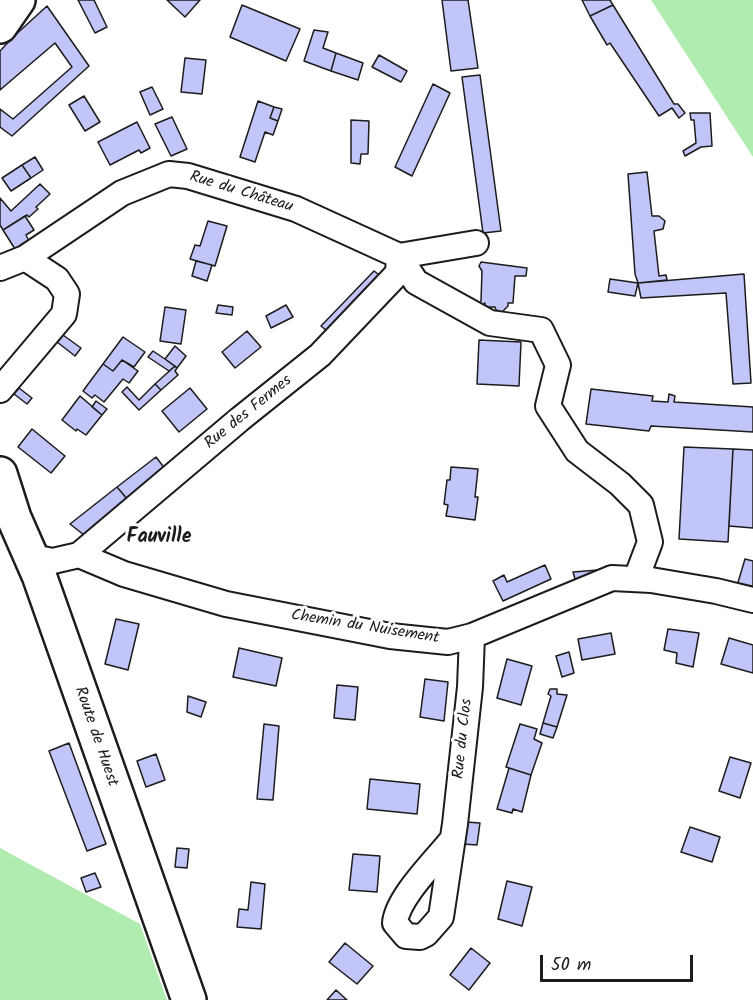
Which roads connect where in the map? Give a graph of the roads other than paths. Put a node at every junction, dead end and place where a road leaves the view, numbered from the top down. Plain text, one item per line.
1 (18, 0) edge
2 (0, 26) edge
3 (476, 243) dead end
4 (399, 256) junction
5 (25, 258) junction
6 (0, 268) edge
7 (0, 390) edge
8 (0, 474) edge
9 (7, 512) edge
10 (79, 555) junction
11 (32, 557) junction
12 (636, 579) junction
13 (753, 600) edge
14 (472, 636) junction
15 (451, 841) dead end
16 (189, 1000) edge

1 - 2 main road
3 - 4 street
4 - 5 street, Rue du Château
4 - 10 street, Rue des Fermes
4 - 12 street
5 - 6 street, Rue du Château
5 - 7 street
8 - 9 main road, Route de Huest
9 - 11 main road, Route de Huest
10 - 11 street
10 - 14 street, Chemin du Nuisement
11 - 16 main road, Route de Huest
12 - 13 street, Chemin du Nuisement
12 - 14 street, Chemin du Nuisement
14 - 15 street, Rue du Clos

